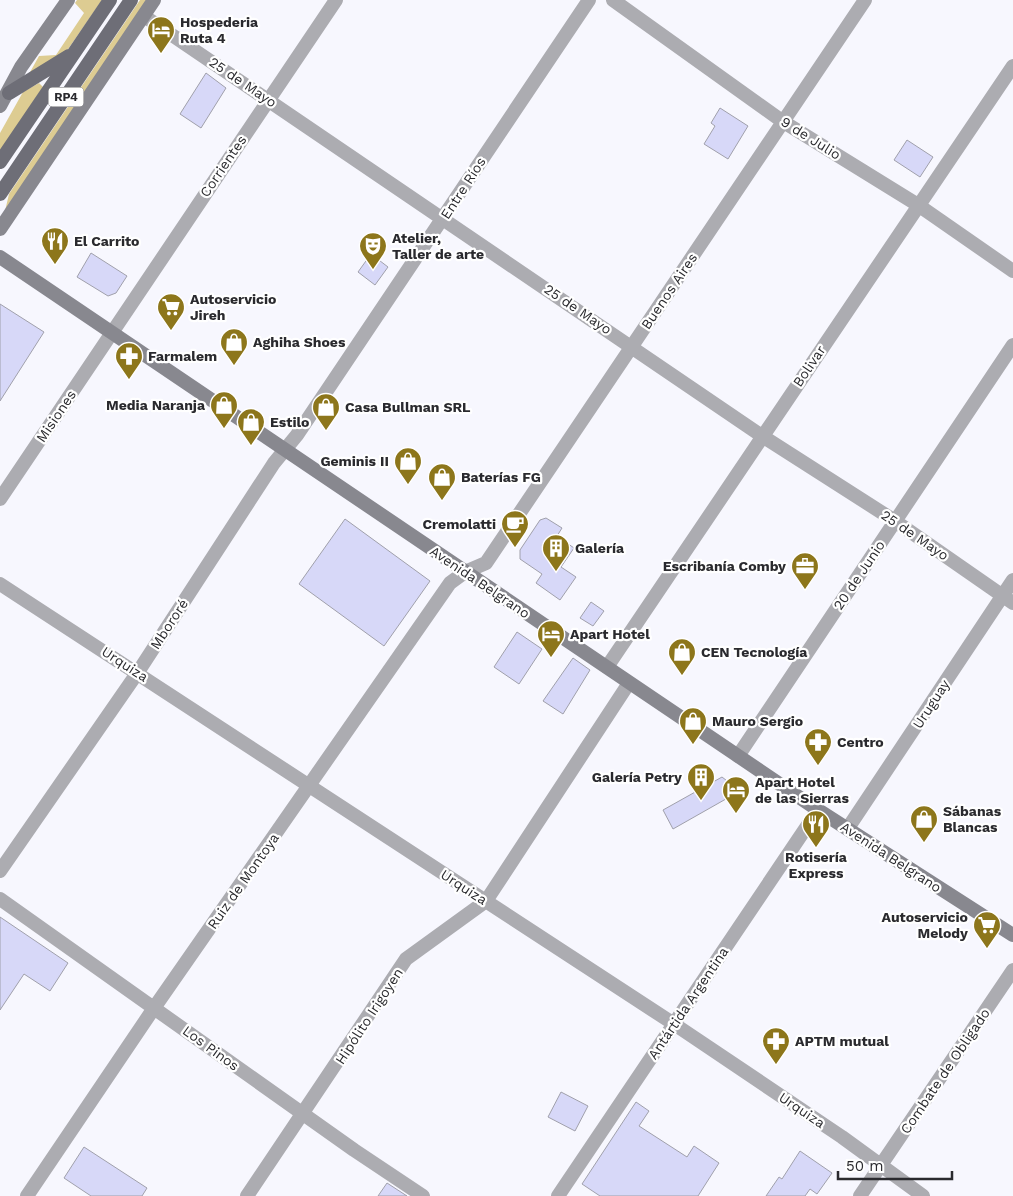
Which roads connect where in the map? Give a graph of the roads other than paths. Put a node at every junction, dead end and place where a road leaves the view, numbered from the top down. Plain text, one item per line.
1 (68, 0) edge
2 (110, 0) edge
3 (131, 0) edge
4 (154, 0) edge
5 (336, 0) edge
6 (589, 0) edge
7 (613, 0) edge
8 (865, 0) edge
9 (144, 16) junction
10 (74, 54) junction
11 (1013, 66) edge
12 (4, 90) edge
13 (268, 99) junction
14 (0, 106) edge
15 (782, 121) junction
16 (0, 162) edge
17 (0, 194) edge
18 (918, 205) junction
19 (444, 218) junction
20 (0, 229) edge
21 (0, 256) edge
22 (1013, 271) edge
23 (111, 332) junction
24 (1013, 345) edge
25 (632, 346) junction
26 (762, 436) junction
27 (285, 448) junction
28 (0, 500) edge
29 (895, 521) junction
30 (465, 572) junction
31 (1013, 580) edge
32 (0, 584) edge
33 (1008, 599) edge
34 (607, 667) junction
35 (138, 672) junction
36 (629, 683) junction
37 (738, 756) junction
38 (310, 786) junction
39 (818, 810) junction
40 (848, 828) junction
41 (0, 871) edge
42 (0, 899) edge
43 (486, 901) junction
44 (1013, 935) edge
45 (1013, 970) edge
46 (154, 1008) junction
47 (674, 1024) junction
48 (304, 1114) junction
49 (881, 1166) junction
50 (27, 1196) edge
51 (247, 1196) edge
52 (423, 1196) edge
53 (558, 1196) edge
54 (860, 1196) edge
55 (923, 1196) edge

1 - 12 main road
2 - 10 main road, RP4
3 - 17 main road, RP4
4 - 9 main road
5 - 13 street, Corrientes
6 - 19 street, Entre Ríos
7 - 15 street, 9 de Julio
8 - 15 street, Buenos Aires
9 - 13 street, 25 de Mayo
9 - 20 main road
10 - 12 main road
10 - 16 main road, RP4
11 - 18 street, Bolivar
12 - 14 main road
13 - 19 street, 25 de Mayo
13 - 23 street, Corrientes
15 - 18 street, 9 de Julio
15 - 25 street, Buenos Aires
18 - 22 street, 9 de Julio
18 - 26 street, Bolivar
19 - 25 street, 25 de Mayo
19 - 27 street, Entre Ríos
21 - 23 main road, Avenida Belgrano
23 - 27 main road, Avenida Belgrano
23 - 28 street, Misiones
24 - 29 street, 20 de Junio
25 - 26 street, 25 de Mayo
25 - 30 street, Buenos Aires
26 - 29 street, 25 de Mayo
26 - 34 street, Bolivar
27 - 30 main road, Avenida Belgrano
27 - 35 street, Mbororé
29 - 33 street, 25 de Mayo
29 - 37 street, 20 de Junio
30 - 34 main road, Avenida Belgrano
30 - 38 street, Ruiz de Montoya
31 - 33 street, Uruguay
32 - 35 street, Urquiza
33 - 40 street, Uruguay
34 - 36 main road, Avenida Belgrano
35 - 38 street, Urquiza
35 - 41 street, Mbororé
36 - 37 main road, Avenida Belgrano
36 - 43 street, Hipólito Irigoyen
37 - 39 main road, Avenida Belgrano
38 - 43 street, Urquiza
38 - 46 street, Ruiz de Montoya
39 - 40 main road, Avenida Belgrano
39 - 47 street, Antártida Argentina
40 - 44 main road, Avenida Belgrano
42 - 46 street, Los Pinos
43 - 47 street, Urquiza
43 - 48 street, Hipólito Irigoyen
45 - 49 street, Combate de Obligado
46 - 48 street, Los Pinos
46 - 50 street, Ruiz de Montoya
47 - 49 street, Urquiza
47 - 53 street, Antártida Argentina
48 - 51 street, Hipólito Irigoyen
48 - 52 street, Los Pinos
49 - 54 street, Combate de Obligado
49 - 55 street, Urquiza

